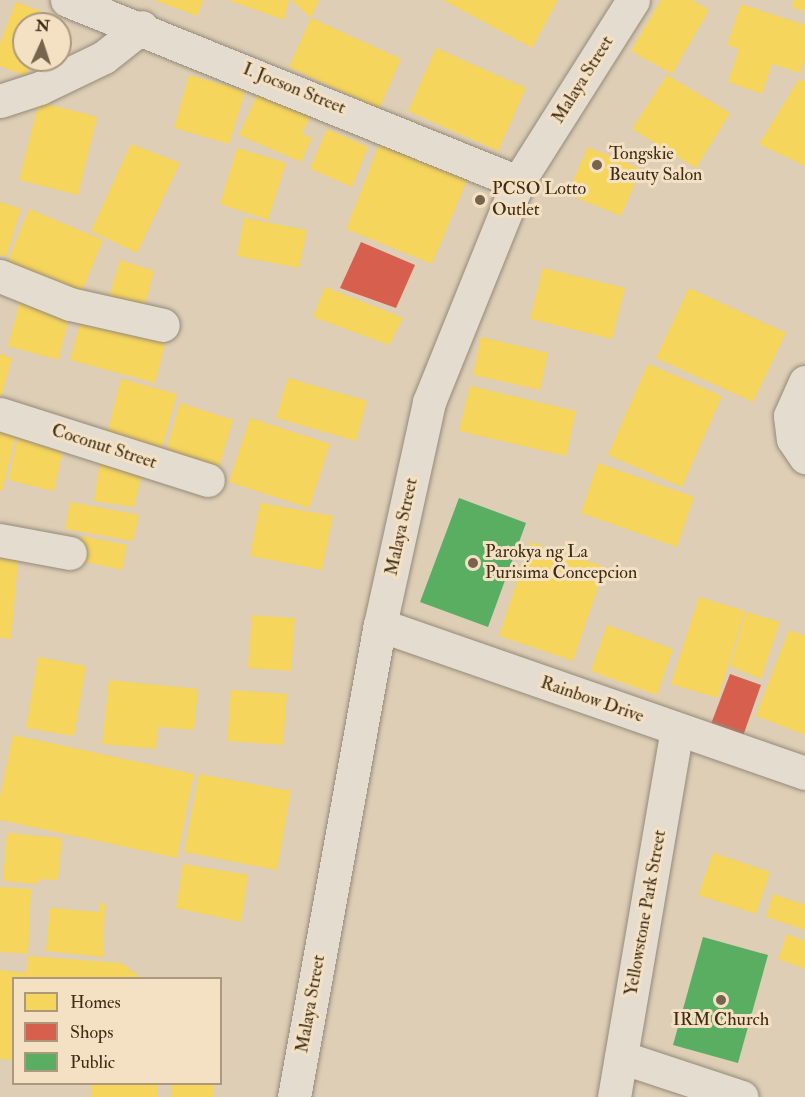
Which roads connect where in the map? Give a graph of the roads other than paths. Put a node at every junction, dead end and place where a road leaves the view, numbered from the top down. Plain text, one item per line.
1 (67, 0) edge
2 (633, 0) edge
3 (142, 27) junction
4 (0, 101) edge
5 (518, 182) junction
6 (0, 276) edge
7 (163, 325) dead end
8 (805, 382) edge
9 (0, 414) edge
10 (801, 453) edge
11 (208, 480) dead end
12 (0, 540) edge
13 (70, 553) dead end
14 (380, 625) junction
15 (677, 729) junction
16 (805, 773) edge
17 (621, 1057) junction
18 (294, 1097) edge
19 (614, 1097) edge
20 (742, 1097) edge

1 - 3 street, I. Jocson Street
2 - 5 street, Malaya Street
3 - 4 street
3 - 5 street, I. Jocson Street
5 - 14 street, Malaya Street
6 - 7 street
8 - 10 street
9 - 11 street, Coconut Street
12 - 13 street
14 - 15 street, Rainbow Drive
14 - 18 street, Malaya Street
15 - 16 street, Rainbow Drive
15 - 17 street, Yellowstone Park Street
17 - 19 street, Yellowstone Park Street
17 - 20 street

